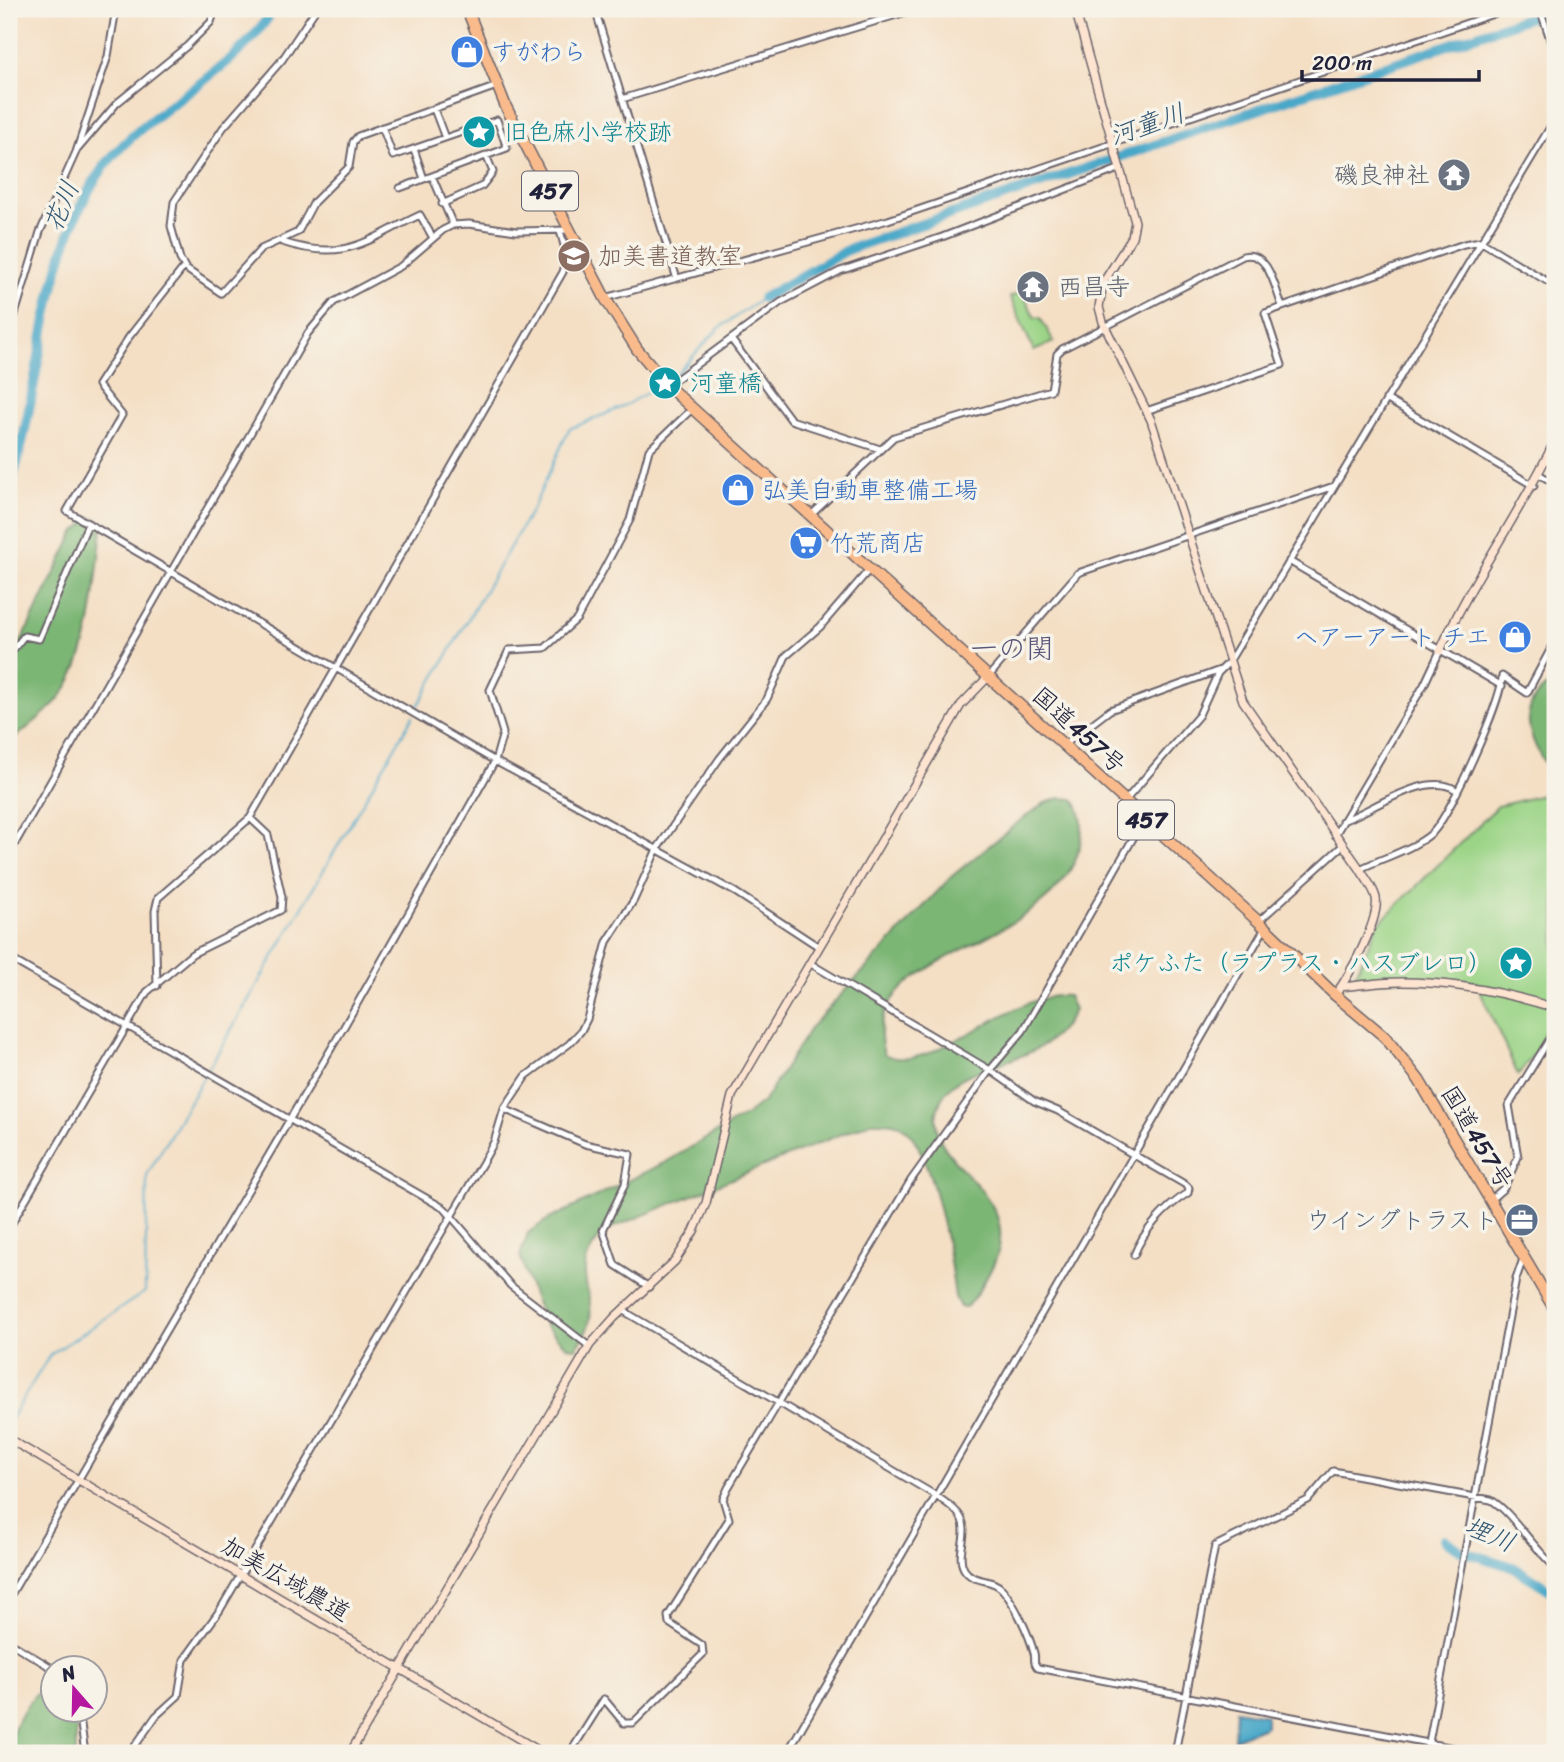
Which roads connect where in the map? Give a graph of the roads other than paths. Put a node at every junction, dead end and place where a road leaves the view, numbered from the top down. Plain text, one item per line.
1 (116, 9) edge
2 (207, 9) edge
3 (219, 9) edge
4 (316, 9) edge
5 (467, 9) edge
6 (595, 9) edge
7 (916, 9) edge
8 (1074, 9) edge
9 (1508, 9) edge
10 (1540, 9) edge
11 (214, 17) junction
12 (1555, 54) edge
13 (497, 86) junction
14 (622, 99) junction
15 (434, 108) junction
16 (1555, 119) edge
17 (382, 127) junction
18 (517, 129) junction
19 (502, 135) junction
20 (444, 138) junction
21 (1114, 143) junction
22 (414, 149) junction
23 (76, 152) junction
24 (486, 155) junction
25 (1121, 165) junction
26 (432, 176) junction
27 (425, 179) junction
28 (400, 188) dead end
29 (443, 204) junction
30 (453, 225) junction
31 (566, 231) junction
32 (433, 238) junction
33 (1480, 241) junction
34 (282, 242) junction
35 (184, 267) junction
36 (676, 276) junction
37 (1555, 286) edge
38 (605, 298) junction
39 (1282, 306) junction
40 (1104, 326) junction
41 (9, 334) edge
42 (731, 339) junction
43 (670, 388) junction
44 (1386, 399) junction
45 (693, 408) junction
46 (1146, 411) junction
47 (1555, 440) edge
48 (880, 449) junction
49 (1539, 474) junction
50 (1555, 484) edge
51 (1334, 486) junction
52 (1534, 486) junction
53 (810, 516) junction
54 (88, 524) junction
55 (1189, 536) junction
56 (1289, 561) junction
57 (868, 571) junction
58 (172, 572) junction
59 (1555, 641) edge
60 (1440, 651) junction
61 (9, 655) edge
62 (1228, 662) junction
63 (337, 668) junction
64 (1222, 670) junction
65 (989, 676) junction
66 (1502, 686) junction
67 (1064, 745) junction
68 (495, 761) junction
69 (1456, 790) junction
70 (1125, 801) junction
71 (250, 818) junction
72 (1144, 819) junction
73 (1342, 821) junction
74 (1335, 835) junction
75 (1342, 846) junction
76 (657, 849) junction
77 (9, 854) edge
78 (1360, 869) junction
79 (1262, 925) junction
80 (819, 947) junction
81 (9, 958) edge
82 (811, 964) junction
83 (157, 986) junction
84 (1338, 991) junction
85 (1555, 1008) edge
86 (127, 1026) junction
87 (1555, 1030) edge
88 (990, 1070) junction
89 (504, 1109) junction
90 (290, 1118) junction
91 (1133, 1154) junction
92 (1490, 1200) junction
93 (452, 1215) junction
94 (9, 1228) edge
95 (1134, 1255) dead end
96 (1524, 1256) junction
97 (649, 1287) junction
98 (622, 1310) junction
99 (1555, 1310) edge
100 (589, 1346) junction
101 (778, 1401) junction
102 (9, 1439) edge
103 (78, 1480) junction
104 (934, 1495) junction
105 (1476, 1497) junction
106 (1555, 1567) edge
107 (240, 1573) junction
108 (9, 1598) edge
109 (9, 1642) edge
110 (38, 1660) edge
111 (400, 1667) junction
112 (1186, 1696) junction
113 (81, 1724) edge
114 (1429, 1744) junction
115 (85, 1753) edge
116 (130, 1753) edge
117 (350, 1753) edge
118 (543, 1753) edge
119 (570, 1753) edge
120 (787, 1753) edge
121 (1175, 1753) edge
122 (1427, 1753) edge
123 (1480, 1753) edge

1 - 23 street
2 - 11 street
3 - 11 street
4 - 35 street
5 - 13 highway, 国道457号 / 457
6 - 14 street
7 - 14 street
8 - 21 street
9 - 21 street
10 - 12 street
11 - 23 street
13 - 15 street
13 - 18 highway, 国道457号 / 457
14 - 36 street
15 - 17 street
15 - 20 street
16 - 33 street
17 - 22 street
17 - 34 street
18 - 19 street
18 - 31 highway, 国道457号 / 457
19 - 20 street
19 - 24 street
20 - 22 street
21 - 25 street
21 - 36 street
22 - 27 street
23 - 41 street
24 - 26 street
24 - 29 street
25 - 40 street
25 - 42 street
26 - 27 street
26 - 29 street
27 - 28 street
29 - 30 street
30 - 31 street
30 - 32 street
31 - 38 highway, 国道457号 / 457
31 - 63 street
32 - 34 street
32 - 58 street
33 - 37 street
33 - 39 street
33 - 44 street
34 - 35 street
35 - 54 street
36 - 38 street
38 - 43 highway, 国道457号 / 457
39 - 40 street
39 - 46 street
40 - 46 street
40 - 48 street
42 - 43 street
42 - 48 street
43 - 45 highway, 国道457号 / 457
44 - 51 street
44 - 52 street
45 - 53 highway, 国道457号 / 457
45 - 68 street
46 - 55 street
47 - 49 street
48 - 53 street
49 - 50 street
49 - 52 street
51 - 55 street
51 - 56 street
52 - 60 street
53 - 57 highway, 国道457号 / 457
54 - 58 street
54 - 61 street
55 - 62 street
55 - 65 street
56 - 60 street
56 - 62 street
57 - 65 highway, 国道457号 / 457
57 - 76 street
58 - 63 street
58 - 77 street
59 - 66 street
60 - 66 street
60 - 73 street
62 - 64 street
62 - 74 street
63 - 68 street
63 - 71 street
64 - 67 street
64 - 70 street
65 - 67 highway, 国道457号 / 457
65 - 80 street
66 - 69 street
67 - 70 highway, 国道457号 / 457
68 - 76 street
68 - 90 street
69 - 73 street
69 - 78 street
70 - 72 highway, 国道457号 / 457
71 - 83 street
71 - 83 street
72 - 79 highway, 国道457号 / 457
72 - 88 street
73 - 74 street
74 - 75 street
75 - 78 street
75 - 79 street
76 - 80 street
76 - 89 street
78 - 84 street
79 - 84 highway, 国道457号 / 457
79 - 91 street
80 - 82 street
81 - 86 street
82 - 88 street
82 - 97 street
83 - 86 street
84 - 85 street
84 - 92 highway, 国道457号 / 457
86 - 90 street
86 - 94 street
87 - 92 street
88 - 91 street
88 - 101 street
89 - 93 street
89 - 97 street
90 - 93 street
90 - 103 street
91 - 95 street
91 - 104 street
92 - 96 highway, 国道457号 / 457
93 - 100 street
93 - 107 street
96 - 99 highway, 国道457号 / 457
96 - 105 street
97 - 98 street
98 - 100 street
98 - 101 street
100 - 111 street
101 - 104 street
101 - 119 street
102 - 103 street, 加美広域農道
103 - 107 street, 加美広域農道
103 - 108 street
104 - 112 street
104 - 120 street
105 - 106 street
105 - 112 street
105 - 114 street
107 - 111 street, 加美広域農道
107 - 116 street
109 - 110 street
111 - 117 street
111 - 118 street, 加美広域農道
112 - 114 street
112 - 121 street
113 - 115 street
114 - 122 street
114 - 123 street

